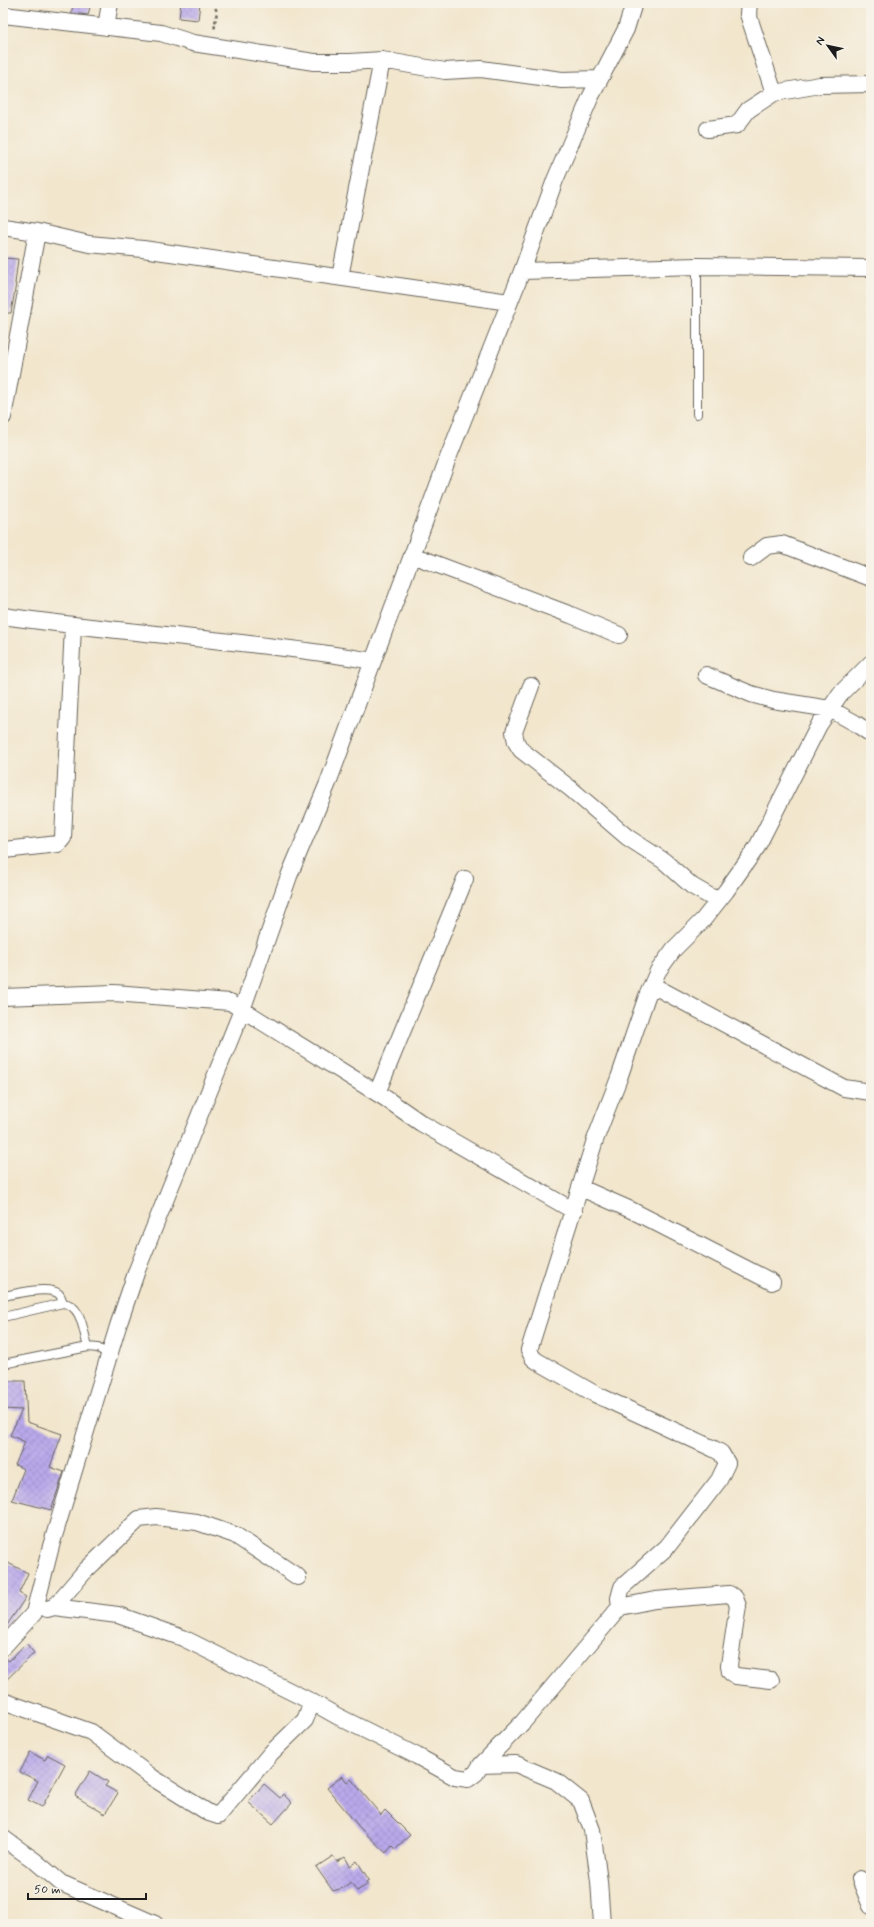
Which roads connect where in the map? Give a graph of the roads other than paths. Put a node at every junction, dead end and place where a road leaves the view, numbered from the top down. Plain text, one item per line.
1 (110, 3) edge
2 (634, 3) edge
3 (749, 3) edge
4 (3, 15) edge
5 (106, 27) junction
6 (382, 60) junction
7 (599, 79) junction
8 (871, 84) edge
9 (774, 93) junction
10 (708, 129) dead end
11 (3, 227) edge
12 (37, 232) junction
13 (697, 266) junction
14 (871, 268) edge
15 (522, 271) junction
16 (340, 277) junction
17 (509, 302) junction
18 (697, 414) dead end
19 (3, 417) edge
20 (412, 555) junction
21 (751, 558) dead end
22 (871, 578) edge
23 (3, 616) edge
24 (73, 626) junction
25 (619, 635) dead end
26 (373, 661) junction
27 (871, 663) edge
28 (706, 675) dead end
29 (531, 686) dead end
30 (830, 709) junction
31 (871, 734) edge
32 (4, 850) edge
33 (465, 879) dead end
34 (718, 901) junction
35 (652, 985) junction
36 (3, 997) edge
37 (242, 1010) junction
38 (871, 1092) edge
39 (377, 1093) junction
40 (581, 1188) junction
41 (574, 1211) junction
42 (772, 1282) dead end
43 (3, 1296) edge
44 (63, 1303) junction
45 (3, 1316) edge
46 (88, 1347) junction
47 (109, 1355) junction
48 (3, 1364) edge
49 (298, 1577) dead end
50 (54, 1607) junction
51 (620, 1607) junction
52 (34, 1613) junction
53 (3, 1647) edge
54 (771, 1680) dead end
55 (3, 1701) edge
56 (312, 1702) junction
57 (481, 1765) junction
58 (3, 1838) edge
59 (860, 1879) dead end
60 (871, 1906) edge
61 (155, 1924) edge
62 (602, 1924) edge

1 - 5 street
2 - 7 street
3 - 9 street
4 - 5 street
5 - 6 street
6 - 7 street
6 - 16 street
7 - 15 street
8 - 9 street
9 - 10 street
11 - 12 street
12 - 16 street
12 - 19 street
13 - 14 street
13 - 15 street
13 - 18 lane
15 - 17 street
16 - 17 street
17 - 20 street
20 - 25 street
20 - 26 street
21 - 22 street
23 - 24 street
24 - 26 street
24 - 32 street
26 - 37 street
27 - 30 street
28 - 30 street
29 - 34 street
30 - 31 street
30 - 34 street
33 - 39 street
34 - 35 street
35 - 38 street
35 - 40 street
36 - 37 street
37 - 39 street
37 - 47 street
39 - 41 street
40 - 41 street
40 - 42 street
41 - 51 street
43 - 44 lane
44 - 45 lane
44 - 46 lane
46 - 47 lane
46 - 48 lane
47 - 52 street
49 - 50 street
50 - 52 street
50 - 56 street
51 - 54 street
51 - 57 street
52 - 53 street
55 - 56 street
56 - 57 street
57 - 62 street
58 - 61 street
59 - 60 street

